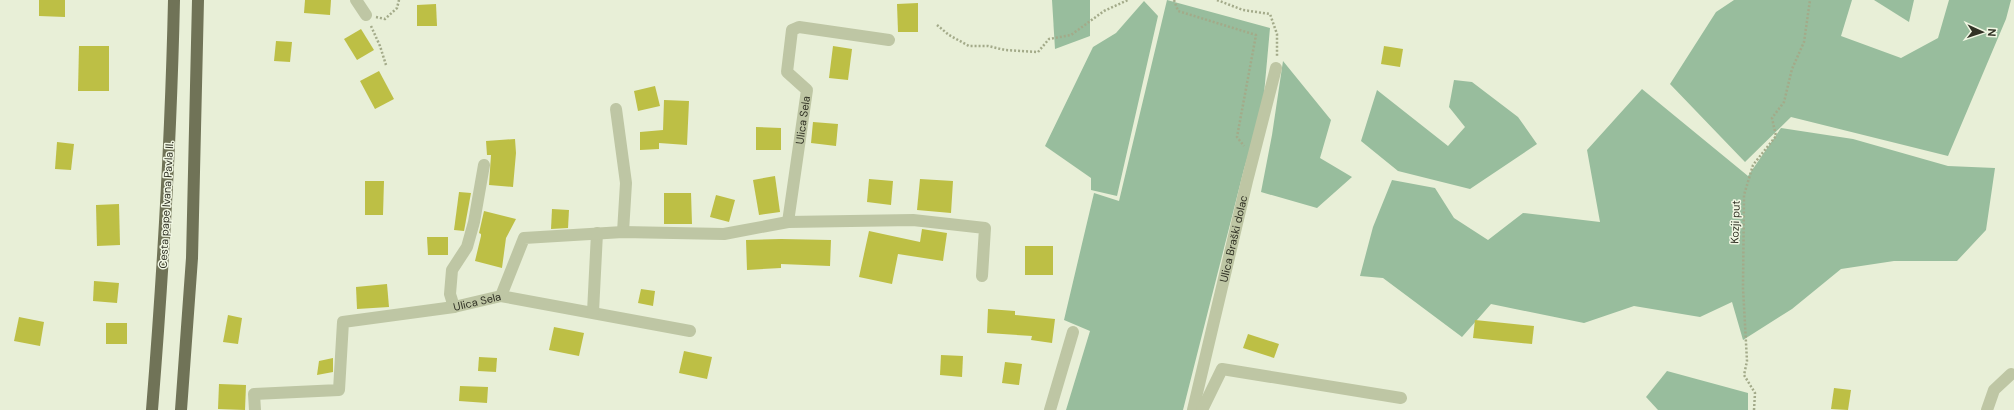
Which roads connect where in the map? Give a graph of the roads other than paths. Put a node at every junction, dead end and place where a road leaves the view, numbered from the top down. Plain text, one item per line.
1 (174, 0) edge
2 (198, 0) edge
3 (356, 0) edge
4 (366, 15) road end
5 (889, 40) dead end
6 (1276, 68) road end
7 (616, 109) dead end
8 (484, 165) dead end
9 (788, 222) junction
10 (623, 232) junction
11 (597, 233) junction
12 (982, 276) dead end
13 (500, 296) junction
14 (454, 307) junction
15 (593, 312) junction
16 (690, 330) dead end
17 (1073, 332) dead end
18 (2010, 374) dead end
19 (1401, 398) dead end
20 (152, 410) edge
21 (181, 410) edge
22 (255, 410) edge
23 (1050, 410) edge
24 (1193, 410) edge
25 (1202, 410) edge
26 (1988, 410) edge

1 - 20 main road, Cesta pape Ivana Pavla II.
2 - 21 main road
3 - 4 street
5 - 9 street, Ulica Sela
6 - 24 street, Ulica Braški dolac
7 - 10 street
8 - 14 street
9 - 10 street, Ulica Sela
9 - 12 street, Ulica Sela
10 - 11 street, Ulica Sela
11 - 13 street, Ulica Sela
11 - 15 street
13 - 14 street, Ulica Sela
13 - 15 street
14 - 22 street, Ulica Sela
15 - 16 street
17 - 23 street
18 - 26 street
19 - 25 street

